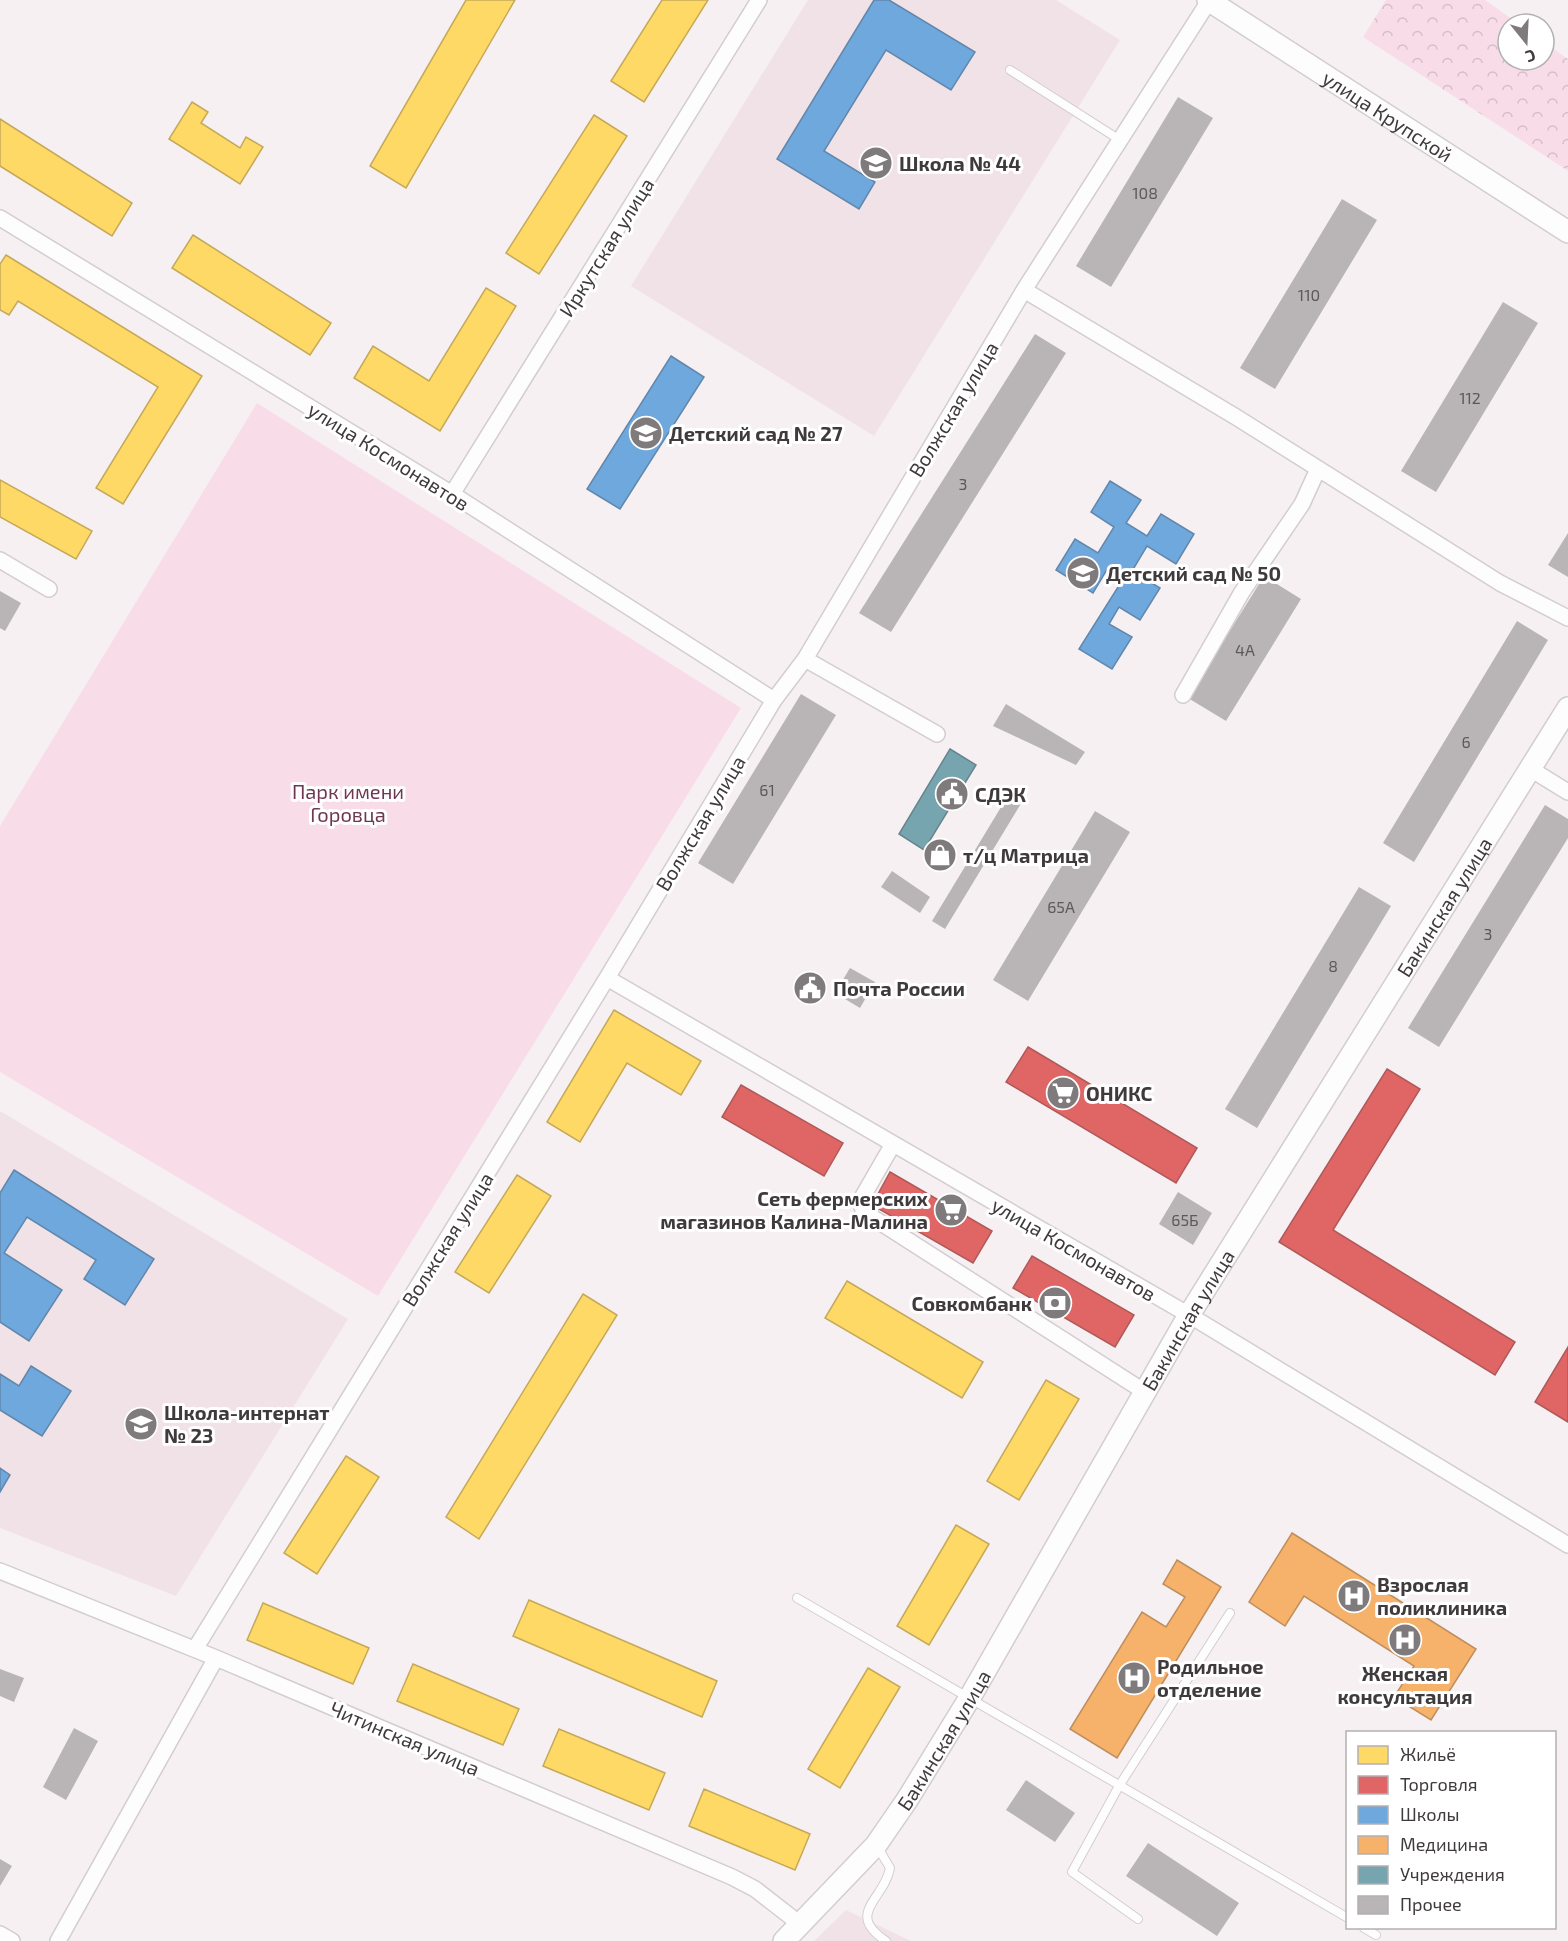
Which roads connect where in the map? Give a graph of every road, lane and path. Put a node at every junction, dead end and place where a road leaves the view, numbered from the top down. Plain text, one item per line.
1 (759, 0) edge
2 (1209, 0) edge
3 (1010, 70) dead end
4 (1120, 140) junction
5 (0, 218) edge
6 (1568, 232) edge
7 (1024, 290) junction
8 (1318, 469) junction
9 (452, 494) junction
10 (0, 560) edge
11 (49, 589) dead end
12 (1568, 618) edge
13 (805, 659) junction
14 (1183, 695) dead end
15 (774, 700) junction
16 (1568, 708) edge
17 (937, 734) dead end
18 (1529, 768) junction
19 (1568, 792) edge
20 (607, 978) junction
21 (893, 1144) junction
22 (1189, 1315) junction
23 (1145, 1392) junction
24 (1568, 1545) edge
25 (0, 1570) edge
26 (797, 1598) dead end
27 (1230, 1613) dead end
28 (195, 1649) junction
29 (216, 1658) junction
30 (969, 1699) junction
31 (1119, 1786) junction
32 (876, 1845) junction
33 (1346, 1917) edge
34 (1138, 1918) dead end
35 (800, 1924) junction
36 (1366, 1929) edge
37 (0, 1934) edge
38 (1376, 1935) dead end
39 (12, 1941) edge
40 (58, 1941) edge
41 (784, 1941) edge
42 (886, 1941) edge

1 - 9 street, Иркутская улица
2 - 4 street, Волжская улица
2 - 6 street, улица Крупской
3 - 4 lane
4 - 7 street, Волжская улица
5 - 9 street, улица Космонавтов
7 - 8 street
7 - 13 street, Волжская улица
8 - 12 street
8 - 14 street
9 - 15 street, улица Космонавтов
10 - 11 street
13 - 15 street, Волжская улица
13 - 17 street
15 - 20 street, Волжская улица
16 - 18 street, Бакинская улица
18 - 19 street
18 - 22 street, Бакинская улица
20 - 21 street, улица Космонавтов
20 - 28 street, Волжская улица
21 - 22 street, улица Космонавтов
21 - 23 street
22 - 23 street, Бакинская улица
22 - 24 street, улица Космонавтов
23 - 30 street, Бакинская улица
25 - 28 street, Читинская улица
26 - 30 lane
27 - 31 lane
28 - 29 street, Читинская улица
29 - 35 street, Читинская улица
29 - 40 street
30 - 31 lane
30 - 32 street, Бакинская улица
31 - 33 lane
31 - 34 lane
32 - 35 street, Бакинская улица
32 - 42 lane
35 - 41 street, Бакинская улица
36 - 38 lane
37 - 39 street

